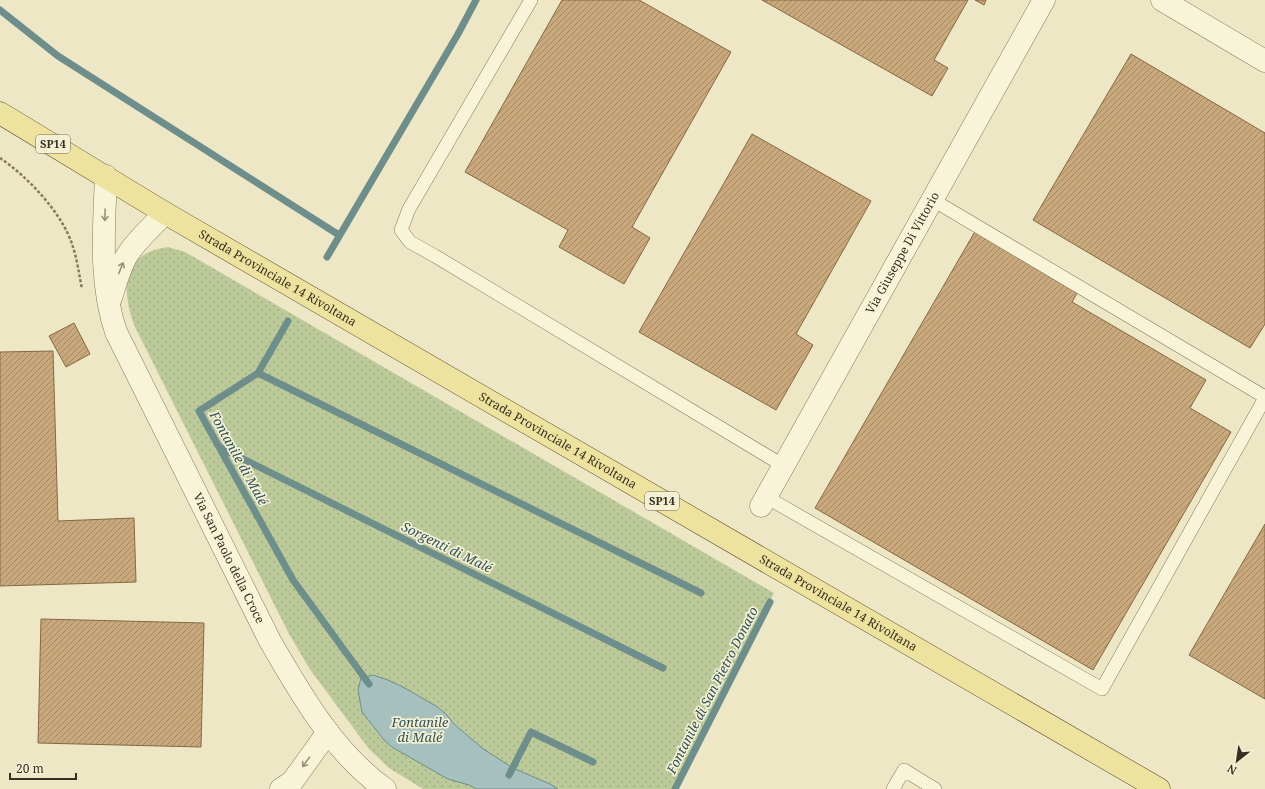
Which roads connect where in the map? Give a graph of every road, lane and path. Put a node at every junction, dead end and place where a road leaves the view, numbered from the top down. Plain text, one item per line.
1 (531, 0) edge
2 (1044, 0) edge
3 (1162, 0) edge
4 (1265, 61) edge
5 (0, 113) edge
6 (0, 158) edge
7 (106, 176) junction
8 (932, 200) junction
9 (165, 213) junction
10 (84, 296) dead end
11 (109, 305) junction
12 (1265, 397) edge
13 (784, 466) junction
14 (764, 501) joint
15 (328, 732) junction
16 (370, 785) edge
17 (281, 789) edge
18 (893, 789) edge
19 (935, 789) edge
20 (1159, 789) edge

1 - 13 lane
2 - 8 street, Via Giuseppe Di Vittorio
3 - 4 street
5 - 7 main road, Strada Provinciale 14 Rivoltana / SP14
6 - 10 path
7 - 9 main road, Strada Provinciale 14 Rivoltana / SP14
7 -> 11 street, Via San Paolo della Croce
8 - 12 lane
8 - 13 street, Via Giuseppe Di Vittorio
11 -> 9 street
9 - 20 main road, Strada Provinciale 14 Rivoltana / SP14
11 - 15 street, Via San Paolo della Croce
12 - 14 lane
13 - 14 street, Via Giuseppe Di Vittorio
15 - 16 street, Via San Paolo della Croce
15 -> 17 street
18 - 19 lane

